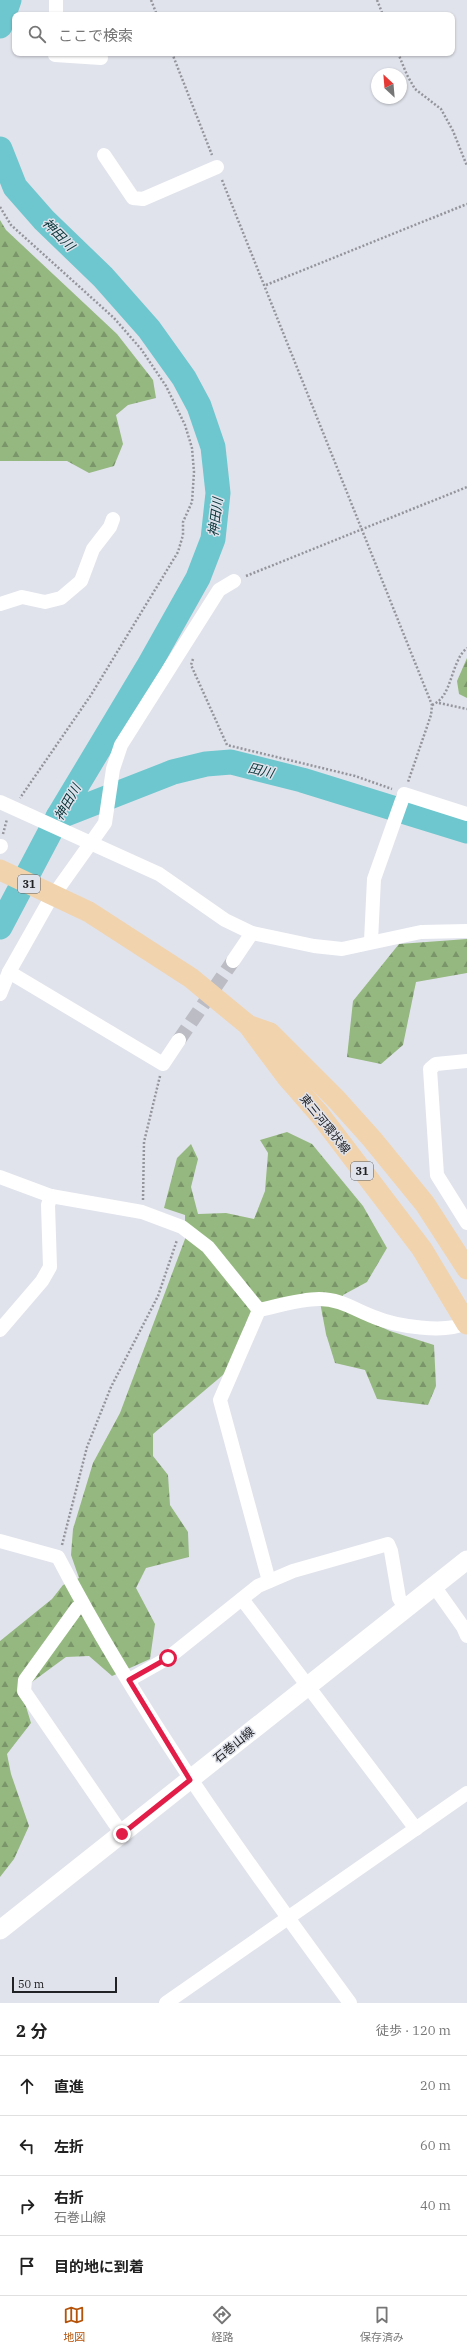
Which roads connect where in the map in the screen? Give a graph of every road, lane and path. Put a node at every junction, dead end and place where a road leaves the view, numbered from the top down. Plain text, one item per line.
1 (56, 0) edge
2 (151, 0) edge
3 (377, 0) edge
4 (56, 12) edge
5 (156, 12) edge
6 (382, 12) edge
7 (70, 56) edge
8 (173, 56) edge
9 (399, 56) edge
10 (101, 58) dead end
11 (104, 155) dead end
12 (467, 166) edge
13 (217, 168) junction
14 (467, 204) edge
15 (266, 285) junction
16 (467, 487) edge
17 (113, 519) dead end
18 (362, 530) junction
19 (234, 581) joint
20 (0, 604) edge
21 (467, 648) edge
22 (196, 651) dead end
23 (439, 703) junction
24 (432, 705) junction
25 (467, 709) edge
26 (403, 797) junction
27 (0, 802) edge
28 (467, 814) edge
29 (90, 843) junction
30 (0, 870) edge
31 (467, 931) edge
32 (252, 933) junction
33 (371, 941) junction
34 (233, 961) tunnel mouth
35 (9, 972) junction
36 (0, 994) edge
37 (248, 1025) junction
38 (179, 1040) tunnel mouth
39 (467, 1061) edge
40 (163, 1064) junction
41 (0, 1176) edge
42 (51, 1196) junction
43 (142, 1212) junction
44 (467, 1223) edge
45 (182, 1227) junction
46 (467, 1269) edge
47 (259, 1310) junction
48 (467, 1324) edge
49 (0, 1330) edge
50 (0, 1541) edge
51 (58, 1557) junction
52 (467, 1560) edge
53 (269, 1581) junction
54 (434, 1586) junction
55 (242, 1599) junction
56 (84, 1606) junction
57 (405, 1608) junction
58 (467, 1636) edge
59 (129, 1680) junction
60 (308, 1686) junction
61 (190, 1780) junction
62 (467, 1793) edge
63 (416, 1829) junction
64 (122, 1834) junction
65 (288, 1918) junction
66 (0, 1930) edge
67 (166, 2003) edge
68 (350, 2003) edge

1 - 4 street
2 - 5 path
3 - 6 path
7 - 10 street
8 - 13 path
9 - 12 path
11 - 13 street
13 - 15 path
14 - 15 path
15 - 18 path
16 - 18 path
17 - 20 street
18 - 19 path
18 - 24 path
19 - 29 street
21 - 23 path
22 - 26 path
23 - 24 path
23 - 25 path
24 - 26 path
26 - 28 street
26 - 33 street
27 - 29 street
29 - 32 street
29 - 35 street
30 - 37 main road, 東三河環状線 / 31
31 - 33 street
32 - 33 street
32 - 34 street
35 - 36 street
35 - 40 street
37 - 46 main road, 東三河環状線 / 31
37 - 48 main road, 東三河環状線 / 31
38 - 40 street
39 - 44 street
40 - 43 path
41 - 42 street
42 - 43 street
42 - 49 street
43 - 45 street
45 - 47 street
45 - 51 path
47 - 48 street
47 - 53 street
50 - 51 street
51 - 56 street
52 - 54 main road, 石巻山線
53 - 55 street
53 - 57 street
54 - 57 main road, 石巻山線
54 - 58 street
55 - 59 street
55 - 60 street
56 - 59 street
56 - 64 street
57 - 60 main road, 石巻山線
59 - 61 street
60 - 61 main road, 石巻山線
60 - 63 street
61 - 64 main road, 石巻山線
61 - 65 street
62 - 63 street
63 - 65 street
64 - 66 main road, 石巻山線
65 - 67 street
65 - 68 street

